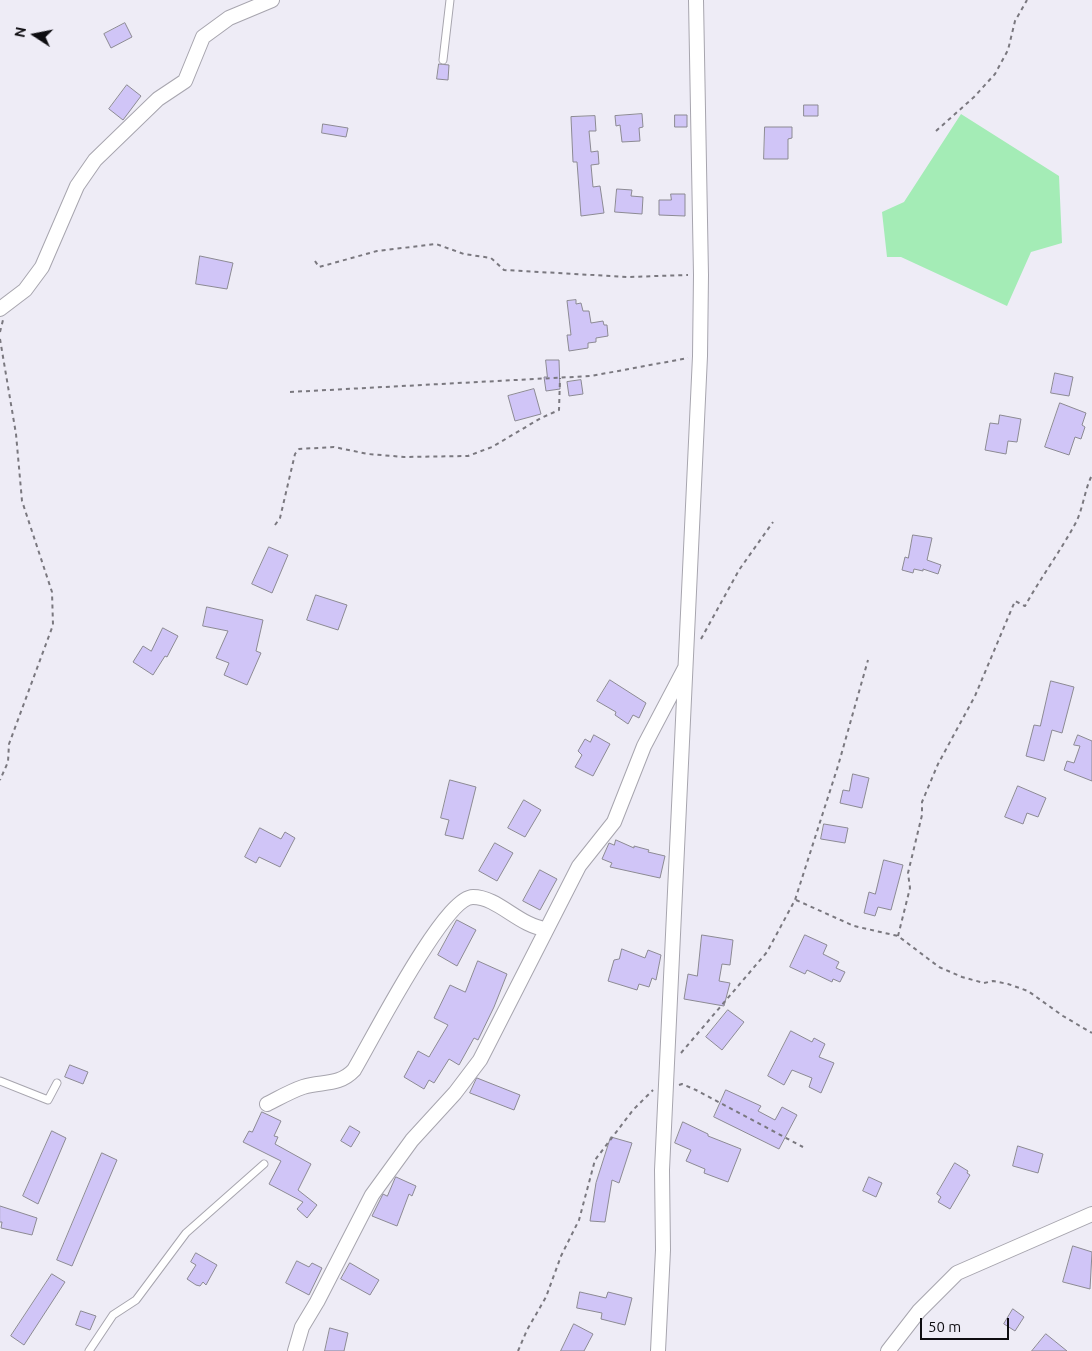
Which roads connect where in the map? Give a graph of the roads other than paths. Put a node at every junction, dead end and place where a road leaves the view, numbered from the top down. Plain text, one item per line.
1 (272, 0) edge
2 (450, 0) edge
3 (696, 0) edge
4 (443, 60) dead end
5 (0, 309) edge
6 (687, 663) junction
7 (546, 929) junction
8 (0, 1082) edge
9 (57, 1083) dead end
10 (267, 1104) dead end
11 (264, 1164) dead end
12 (1092, 1214) edge
13 (89, 1351) edge
14 (295, 1351) edge
15 (658, 1351) edge
16 (888, 1351) edge

1 - 5 street
2 - 4 lane
3 - 6 street
6 - 7 street
6 - 15 street
7 - 10 street
7 - 14 street
8 - 9 lane
11 - 13 lane
12 - 16 street

